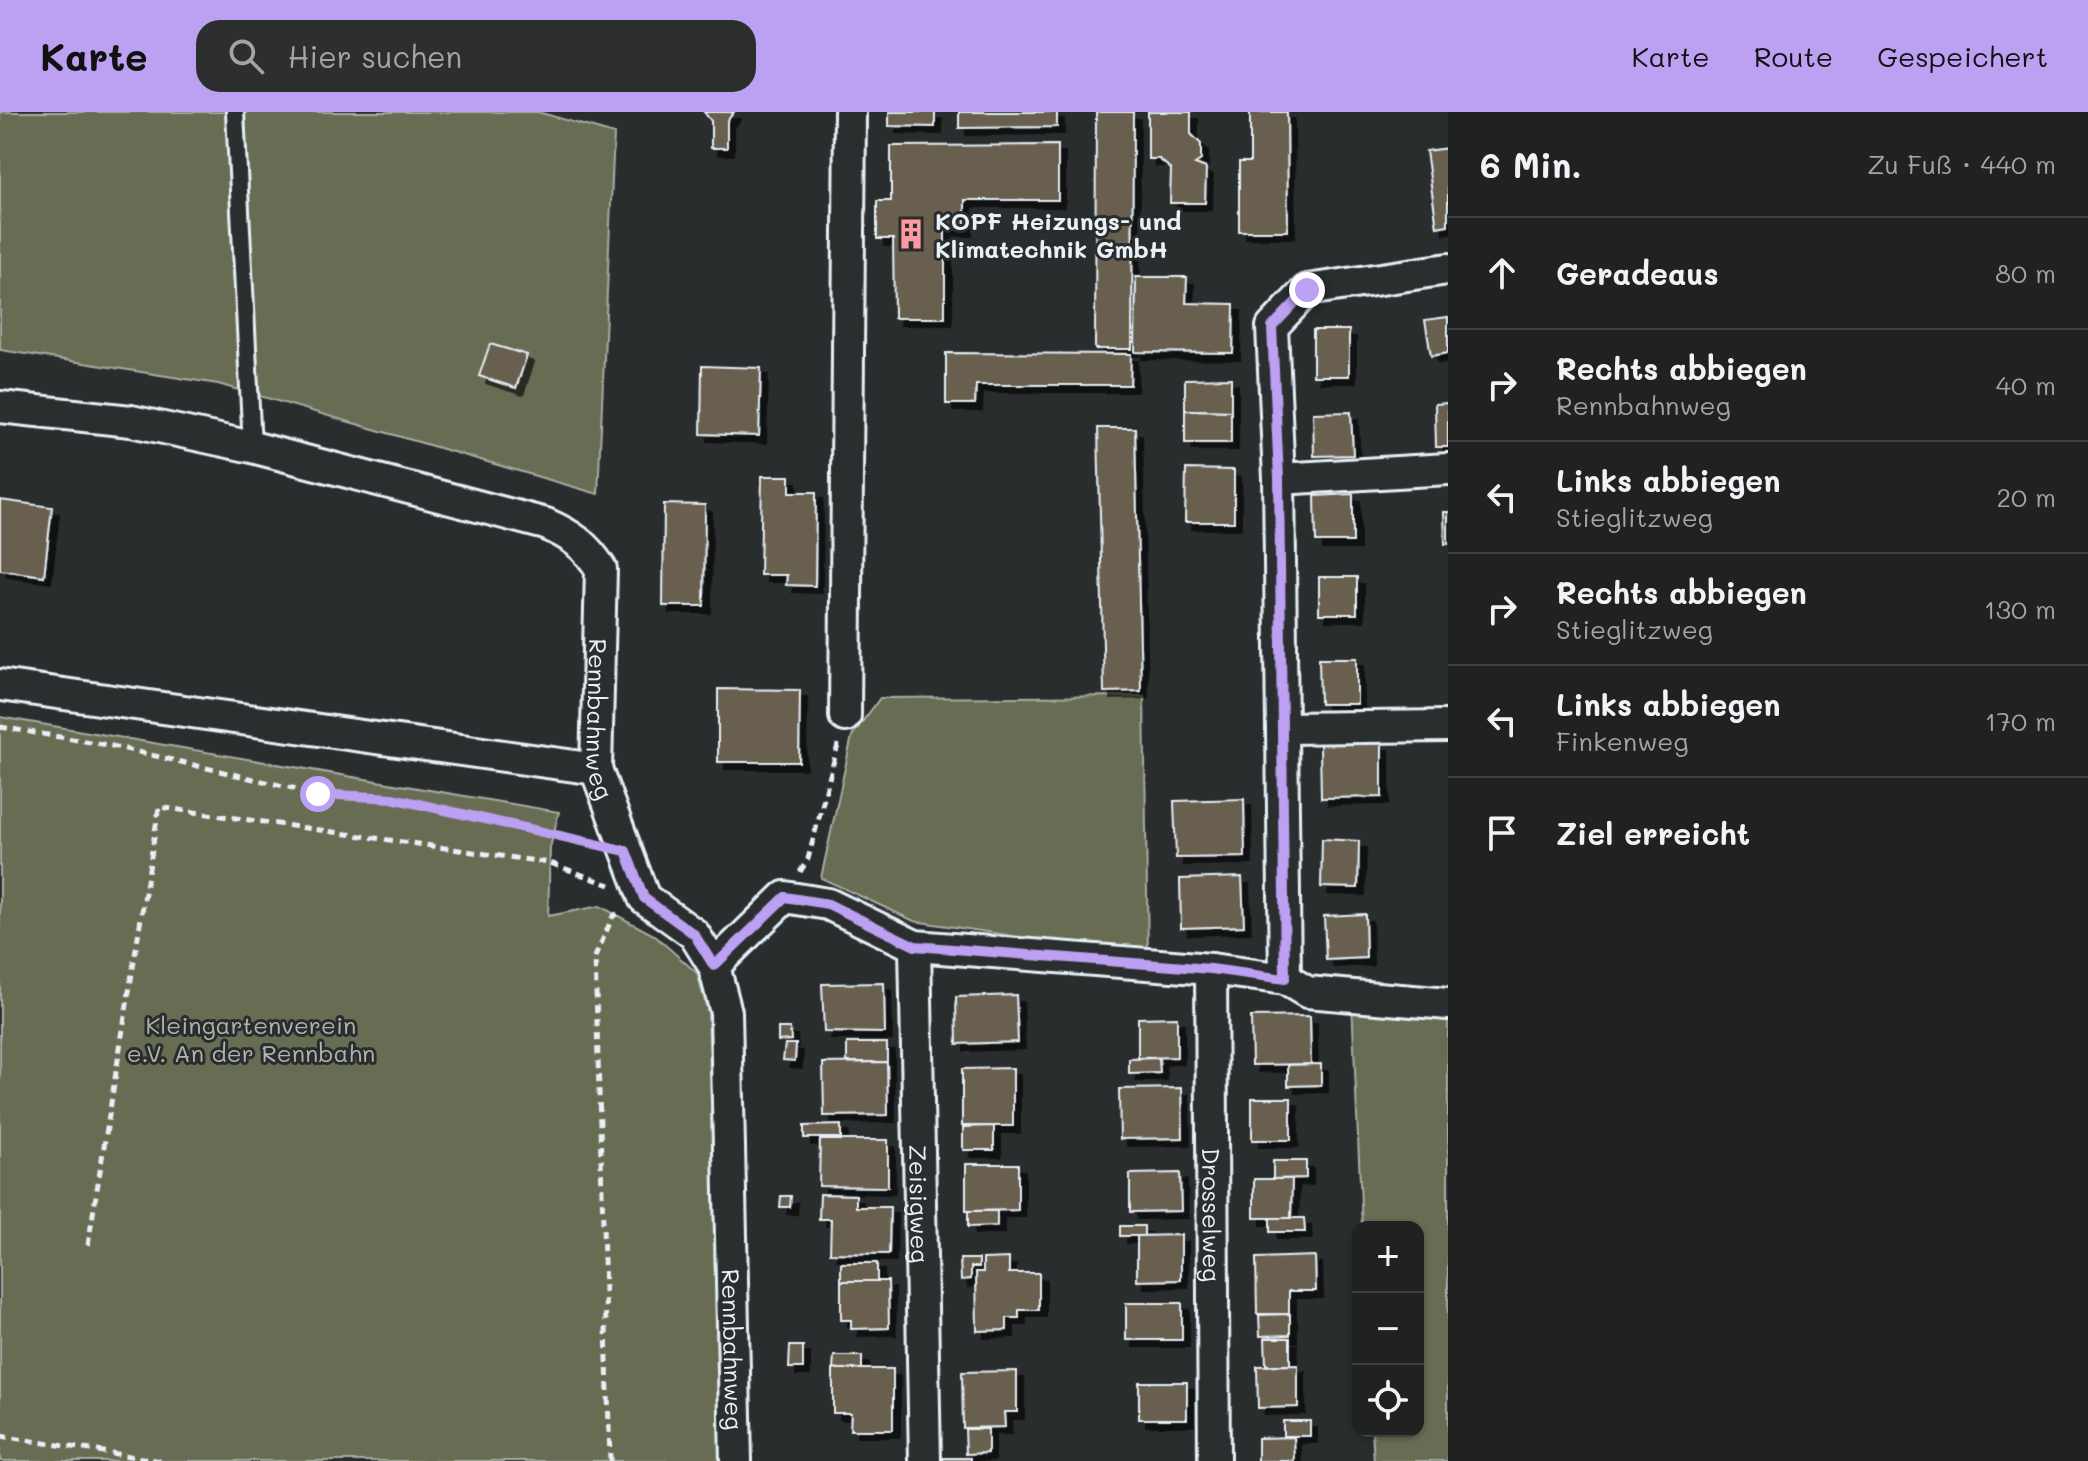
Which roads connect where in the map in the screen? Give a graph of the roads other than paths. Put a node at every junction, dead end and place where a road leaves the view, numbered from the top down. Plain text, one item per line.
1 (235, 112) edge
2 (850, 112) edge
3 (1448, 269) edge
4 (0, 407) edge
5 (252, 447) junction
6 (1448, 469) edge
7 (1279, 479) junction
8 (0, 685) edge
9 (845, 716) road end
10 (1448, 726) edge
11 (1283, 728) junction
12 (596, 769) junction
13 (915, 946) junction
14 (714, 966) junction
15 (1211, 969) junction
16 (1285, 979) junction
17 (1448, 1004) edge
18 (736, 1461) edge
19 (925, 1461) edge
20 (1214, 1461) edge

1 - 5 lane
2 - 9 street
3 - 7 street
4 - 5 street, Rennbahnweg
5 - 12 street, Rennbahnweg
6 - 7 street
7 - 11 street
8 - 12 street
10 - 11 street
11 - 16 street
12 - 14 street, Rennbahnweg
13 - 14 street
13 - 15 street
13 - 19 street, Zeisigweg
14 - 18 street, Rennbahnweg
15 - 16 street
15 - 20 street, Drosselweg
16 - 17 street

